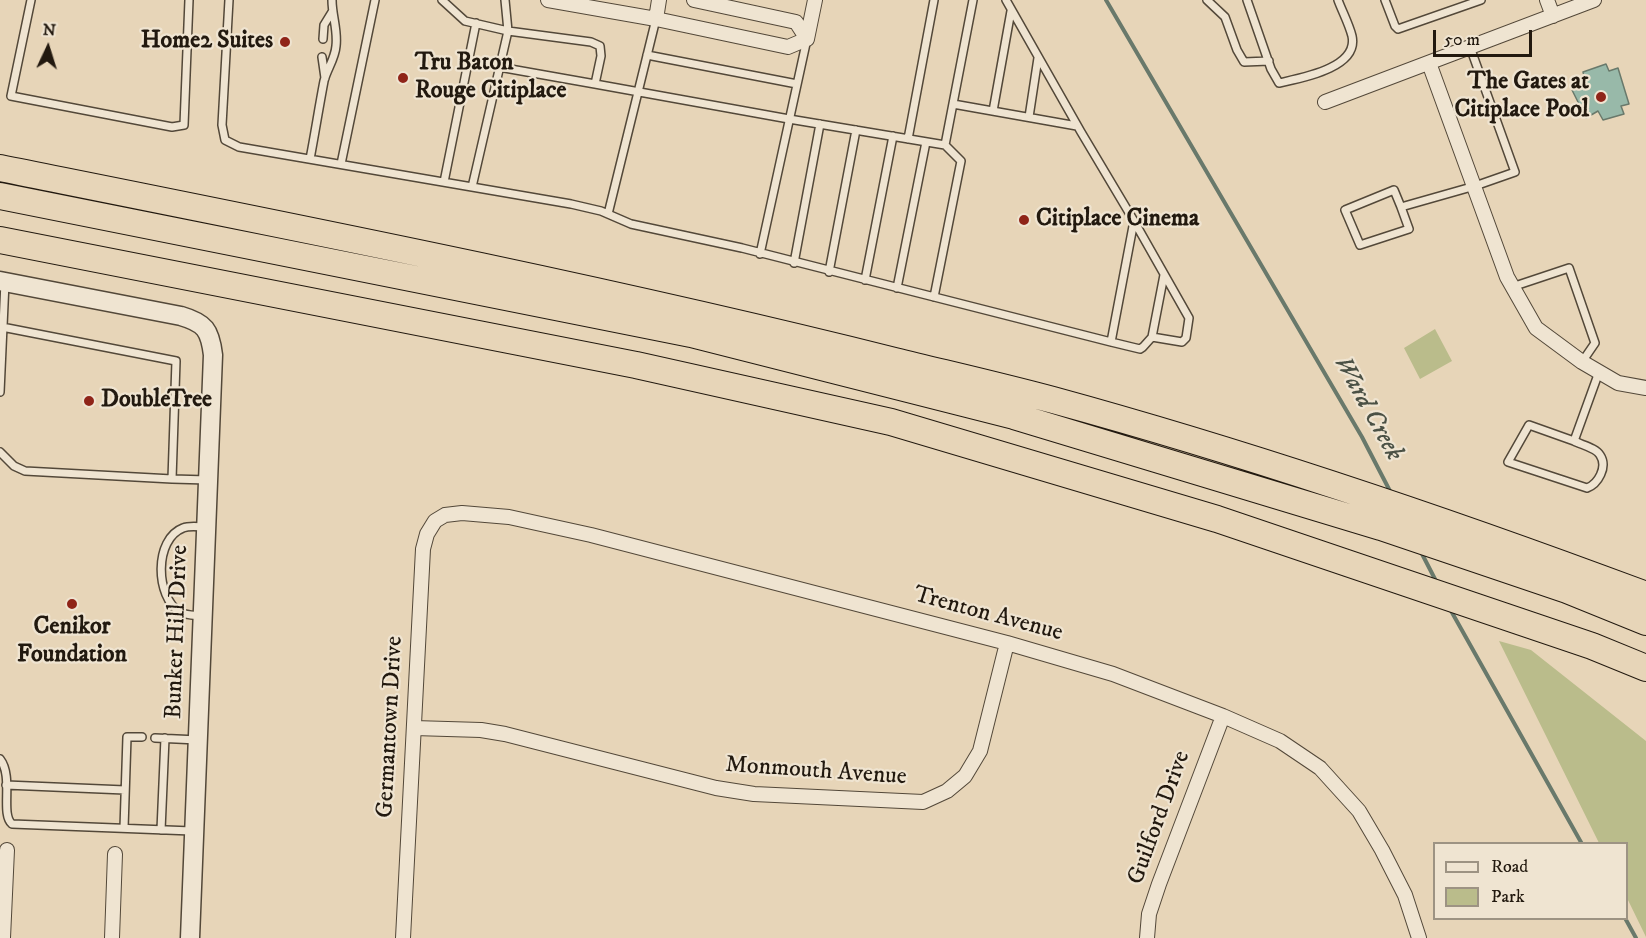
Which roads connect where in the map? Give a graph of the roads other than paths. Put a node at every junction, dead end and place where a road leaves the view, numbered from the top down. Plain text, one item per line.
1 (31, 0) edge
2 (189, 0) edge
3 (229, 0) edge
4 (332, 0) edge
5 (375, 0) edge
6 (442, 0) edge
7 (505, 0) edge
8 (548, 0) edge
9 (660, 0) edge
10 (694, 0) edge
11 (815, 0) edge
12 (934, 0) edge
13 (973, 0) edge
14 (1006, 0) edge
15 (1207, 0) edge
16 (1247, 0) edge
17 (1338, 0) edge
18 (1385, 0) edge
19 (1481, 0) edge
20 (1547, 0) edge
21 (1594, 0) edge
22 (1570, 4) edge
23 (1011, 11) junction
24 (332, 12) junction
25 (1553, 16) junction
26 (656, 19) junction
27 (476, 23) junction
28 (508, 31) junction
29 (322, 39) dead end
30 (807, 39) junction
31 (1470, 47) junction
32 (647, 55) junction
33 (322, 57) dead end
34 (1038, 58) junction
35 (1269, 61) junction
36 (1429, 63) junction
37 (499, 67) junction
38 (325, 78) junction
39 (595, 84) junction
40 (797, 84) junction
41 (638, 92) junction
42 (1325, 102) dead end
43 (953, 104) junction
44 (993, 111) junction
45 (1029, 117) junction
46 (789, 119) junction
47 (820, 124) junction
48 (1077, 126) junction
49 (856, 130) junction
50 (892, 136) junction
51 (908, 139) junction
52 (926, 142) junction
53 (945, 145) junction
54 (310, 159) junction
55 (340, 164) junction
56 (0, 168) edge
57 (444, 182) junction
58 (1475, 186) junction
59 (472, 187) junction
60 (0, 196) edge
61 (1401, 207) junction
62 (608, 214) junction
63 (1134, 221) junction
64 (0, 240) edge
65 (760, 254) junction
66 (794, 263) junction
67 (830, 272) junction
68 (1164, 274) junction
69 (865, 280) junction
70 (3, 282) edge
71 (1512, 287) junction
72 (897, 288) junction
73 (934, 297) junction
74 (2, 327) junction
75 (1152, 337) junction
76 (1111, 342) junction
77 (1582, 362) junction
78 (1599, 372) junction
79 (1646, 388) edge
80 (0, 392) edge
81 (1574, 441) junction
82 (0, 452) edge
83 (172, 479) junction
84 (208, 480) junction
85 (435, 521) joint
86 (206, 527) junction
87 (1646, 595) edge
88 (203, 616) junction
89 (1646, 622) edge
90 (1007, 643) junction
91 (1646, 668) edge
92 (1223, 716) junction
93 (414, 728) junction
94 (142, 737) dead end
95 (155, 738) dead end
96 (165, 738) junction
97 (198, 740) junction
98 (0, 759) edge
99 (6, 785) junction
100 (125, 790) junction
101 (124, 828) junction
102 (161, 830) junction
103 (194, 831) junction
104 (7, 850) dead end
105 (116, 854) dead end
106 (3, 938) edge
107 (112, 938) edge
108 (190, 938) edge
109 (402, 938) edge
110 (1146, 938) edge
111 (1419, 938) edge

1 - 2 lane
3 - 54 lane
4 - 24 lane
5 - 55 lane
6 - 27 lane
7 - 28 lane
8 - 26 street
9 - 26 street
10 - 30 street
11 - 30 street
12 - 51 lane
13 - 43 lane
14 - 23 lane
15 - 35 lane
16 - 35 lane
17 - 35 lane
18 - 19 lane
20 - 25 street
21 - 22 street
22 - 25 street
23 - 34 lane
23 - 44 lane
24 - 29 lane
24 - 38 lane
25 - 31 street
26 - 30 street
26 - 32 lane
27 - 28 lane
27 - 57 lane
28 - 37 lane
28 - 39 lane
30 - 40 lane
31 - 36 street
31 - 58 lane
32 - 40 lane
32 - 41 lane
33 - 38 lane
34 - 45 lane
34 - 48 lane
36 - 42 street
36 - 58 street
37 - 39 lane
37 - 59 lane
38 - 54 lane
39 - 41 lane
40 - 46 lane
41 - 46 lane
41 - 62 lane
43 - 44 lane
43 - 53 lane
44 - 45 lane
45 - 48 lane
46 - 47 lane
46 - 65 lane
47 - 49 lane
47 - 66 lane
48 - 63 lane
49 - 50 lane
49 - 67 lane
50 - 51 lane
50 - 69 lane
51 - 52 lane
52 - 53 lane
52 - 72 lane
53 - 73 lane
54 - 55 lane
55 - 57 lane
56 - 87 highway
57 - 59 lane
58 - 61 lane
58 - 71 street
59 - 62 lane
60 - 89 highway
61 - 61 lane
62 - 65 lane
63 - 68 lane
63 - 76 lane
64 - 91 highway
65 - 66 lane
66 - 67 lane
67 - 69 lane
68 - 75 lane
68 - 75 lane
69 - 72 lane
70 - 74 lane
70 - 84 street, Bunker Hill Drive
71 - 77 street
71 - 77 lane
72 - 73 lane
73 - 76 lane
74 - 80 lane
74 - 83 lane
75 - 76 lane
77 - 78 street
78 - 79 street
78 - 81 lane
81 - 81 lane
82 - 83 lane
83 - 84 lane
84 - 86 street, Bunker Hill Drive
85 - 90 street, Trenton Avenue
85 - 93 street, Germantown Drive
86 - 88 street, Bunker Hill Drive
86 - 88 lane
88 - 97 street, Bunker Hill Drive
90 - 92 street, Trenton Avenue
90 - 93 street, Monmouth Avenue
92 - 110 street, Guilford Drive
92 - 111 street, Trenton Avenue
93 - 109 street, Germantown Drive
94 - 100 lane
95 - 96 lane
96 - 97 lane
96 - 102 lane
97 - 103 street, Bunker Hill Drive
98 - 99 lane
99 - 100 lane
99 - 101 lane
100 - 101 lane
101 - 102 lane
102 - 103 lane
103 - 108 street, Bunker Hill Drive
104 - 106 street
105 - 107 street

